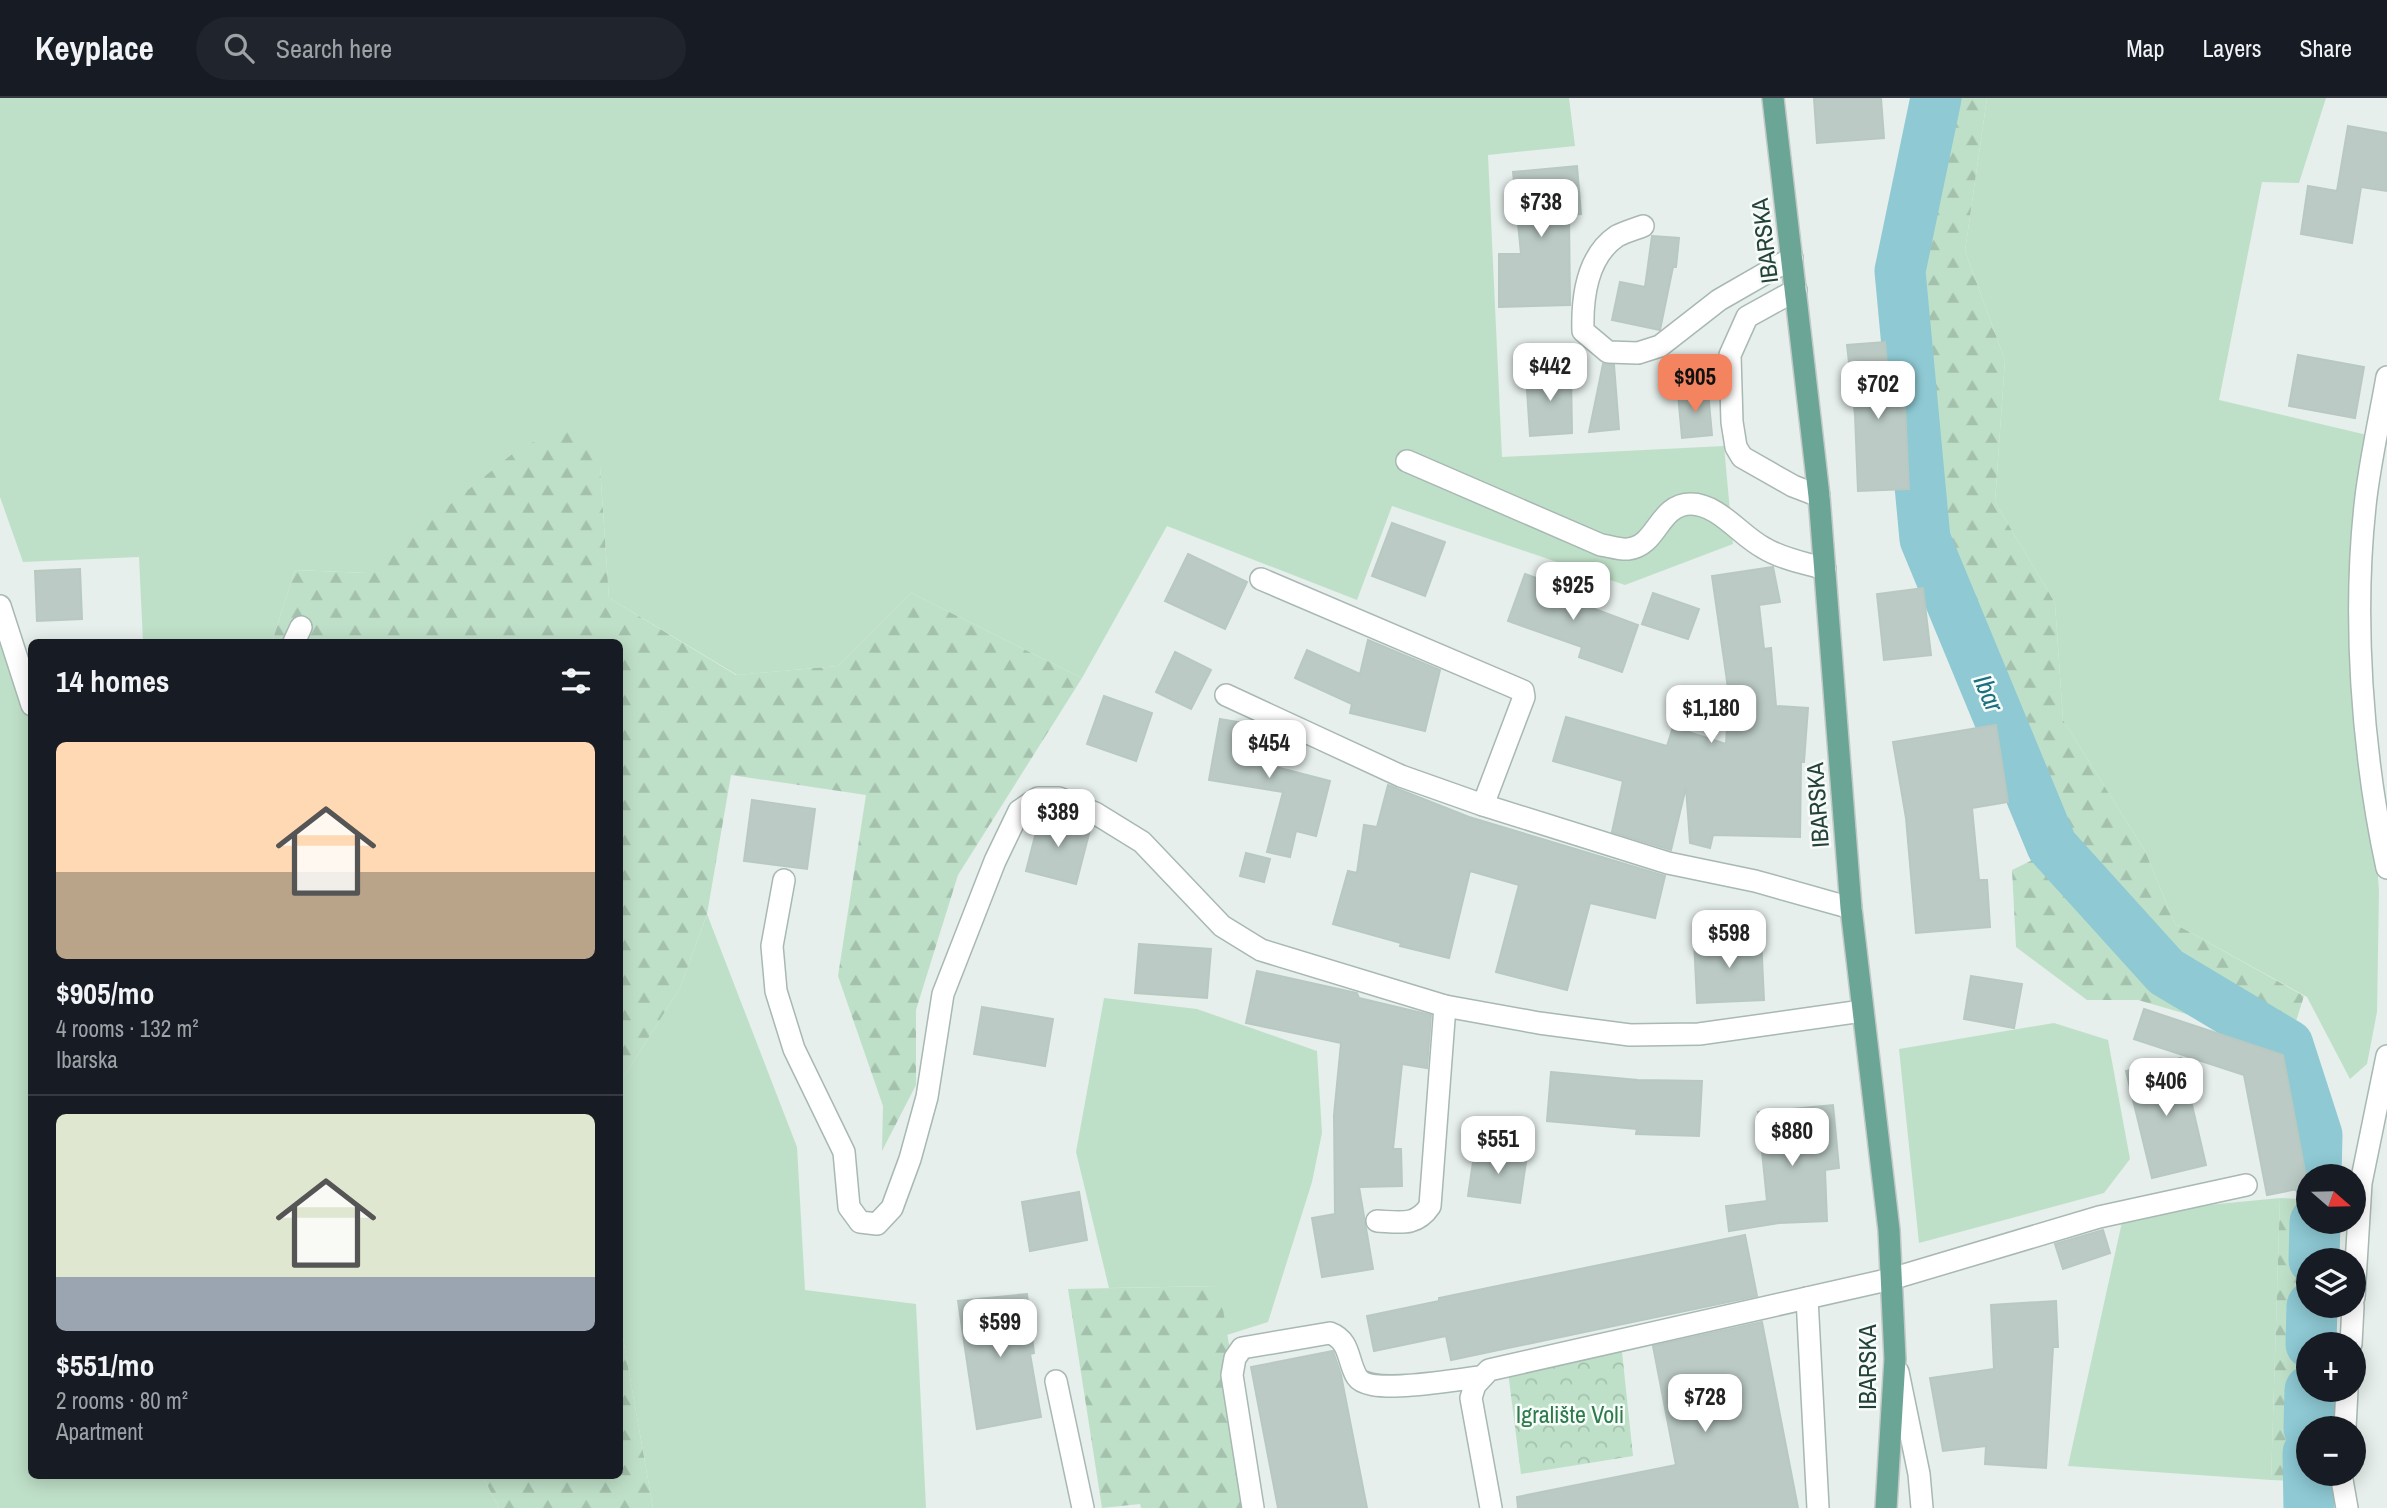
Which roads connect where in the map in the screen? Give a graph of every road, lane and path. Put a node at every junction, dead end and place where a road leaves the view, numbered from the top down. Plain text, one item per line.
1 (1773, 98) edge
2 (1643, 226) dead end
3 (1792, 258) junction
4 (1796, 290) junction
5 (2387, 377) edge
6 (1407, 461) dead end
7 (1819, 496) junction
8 (1825, 569) junction
9 (1261, 579) dead end
10 (0, 606) edge
11 (28, 693) edge
12 (1226, 695) dead end
13 (1483, 805) junction
14 (2387, 868) edge
15 (784, 880) dead end
16 (1851, 908) junction
17 (1445, 1006) junction
18 (1862, 1011) junction
19 (2387, 1056) edge
20 (2246, 1185) dead end
21 (1377, 1221) dead end
22 (2357, 1248) edge
23 (1891, 1279) junction
24 (1807, 1298) junction
25 (1895, 1359) junction
26 (1480, 1377) junction
27 (1056, 1381) dead end
28 (2343, 1486) edge
29 (1083, 1508) edge
30 (1253, 1508) edge
31 (1491, 1508) edge
32 (1818, 1508) edge
33 (1886, 1508) edge
34 (1922, 1508) edge
35 (2347, 1508) edge

1 - 3 main road, IBARSKA
2 - 3 street
3 - 4 main road, IBARSKA
4 - 7 main road, IBARSKA
4 - 7 street
5 - 14 street
6 - 8 street
7 - 8 main road, IBARSKA
8 - 16 main road, IBARSKA
9 - 13 street
10 - 11 street
12 - 13 street
13 - 16 street
15 - 17 street
16 - 18 main road, IBARSKA
17 - 18 street
17 - 21 street
18 - 23 main road, IBARSKA
19 - 22 street
20 - 23 street
23 - 24 street
23 - 25 main road, IBARSKA
24 - 26 street
24 - 32 street
25 - 33 main road, IBARSKA
25 - 34 street
26 - 30 street
26 - 31 street
27 - 29 street
28 - 35 street

